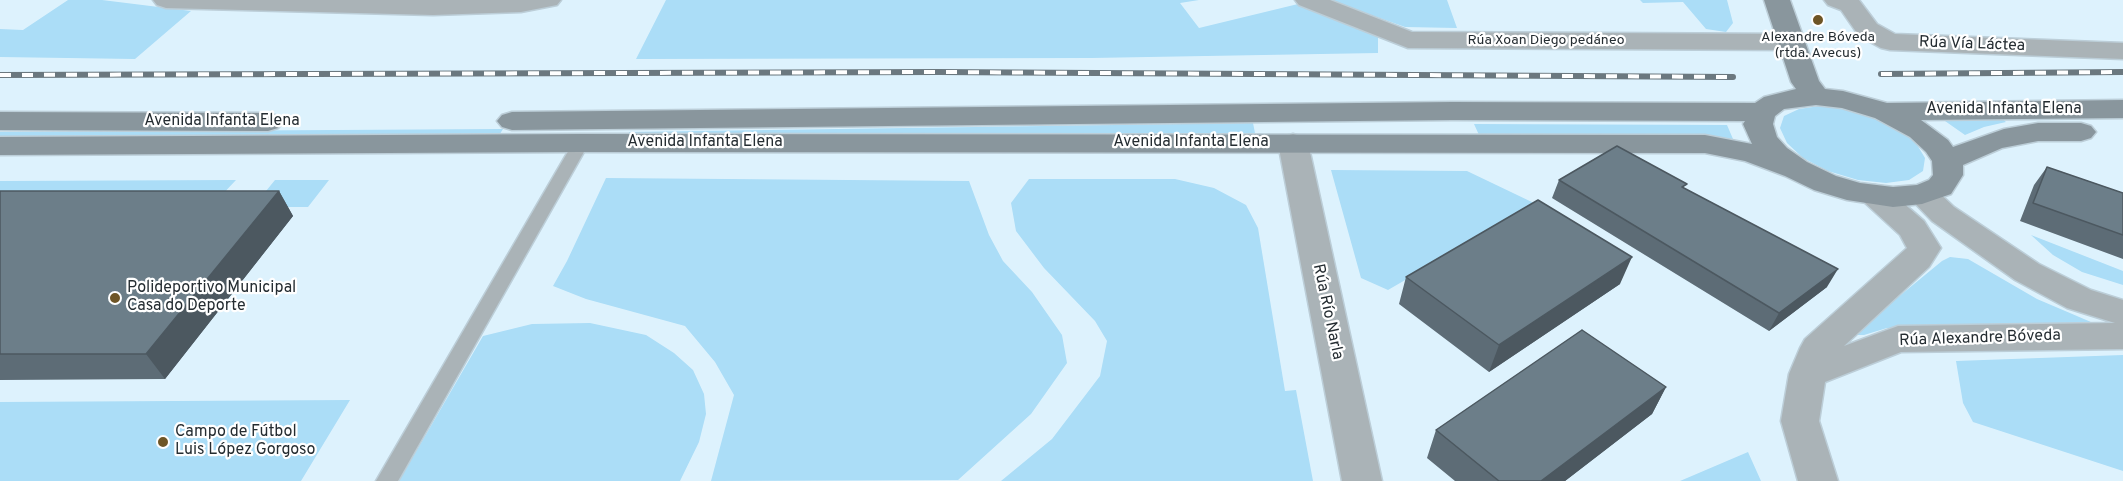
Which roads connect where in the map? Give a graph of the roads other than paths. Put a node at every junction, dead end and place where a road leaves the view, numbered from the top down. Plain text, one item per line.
1 (166, 0) edge
2 (548, 0) edge
3 (1308, 0) edge
4 (1777, 0) edge
5 (1837, 0) edge
6 (1792, 42) junction
7 (2123, 51) edge
8 (1816, 97) junction
9 (2123, 109) edge
10 (1762, 112) junction
11 (1885, 112) junction
12 (0, 121) edge
13 (585, 132) junction
14 (2123, 132) edge
15 (1293, 143) junction
16 (0, 146) edge
17 (1947, 161) junction
18 (1796, 169) junction
19 (1875, 195) junction
20 (1922, 195) junction
21 (2123, 313) edge
22 (2123, 336) edge
23 (1808, 374) junction
24 (387, 481) edge
25 (1362, 481) edge
26 (1818, 481) edge

1 - 2 street
3 - 6 street, Rúa Xoan Diego pedáneo
4 - 6 street
5 - 7 street, Rúa Vía Láctea
6 - 8 street
8 - 10 street
8 - 11 street
9 - 11 street, Avenida Infanta Elena
10 - 13 street, Avenida Infanta Elena
10 - 18 street
11 - 17 street
12 - 13 street, Avenida Infanta Elena
13 - 15 street, Avenida Infanta Elena
13 - 16 street, Avenida Infanta Elena
13 - 24 lane
14 - 17 street, Avenida Infanta Elena
15 - 18 street, Avenida Infanta Elena
15 - 25 street, Rúa Río Narla
17 - 20 street
18 - 19 street
19 - 20 street
19 - 23 street
20 - 21 street
22 - 23 street, Rúa Alexandre Bóveda
23 - 26 street

